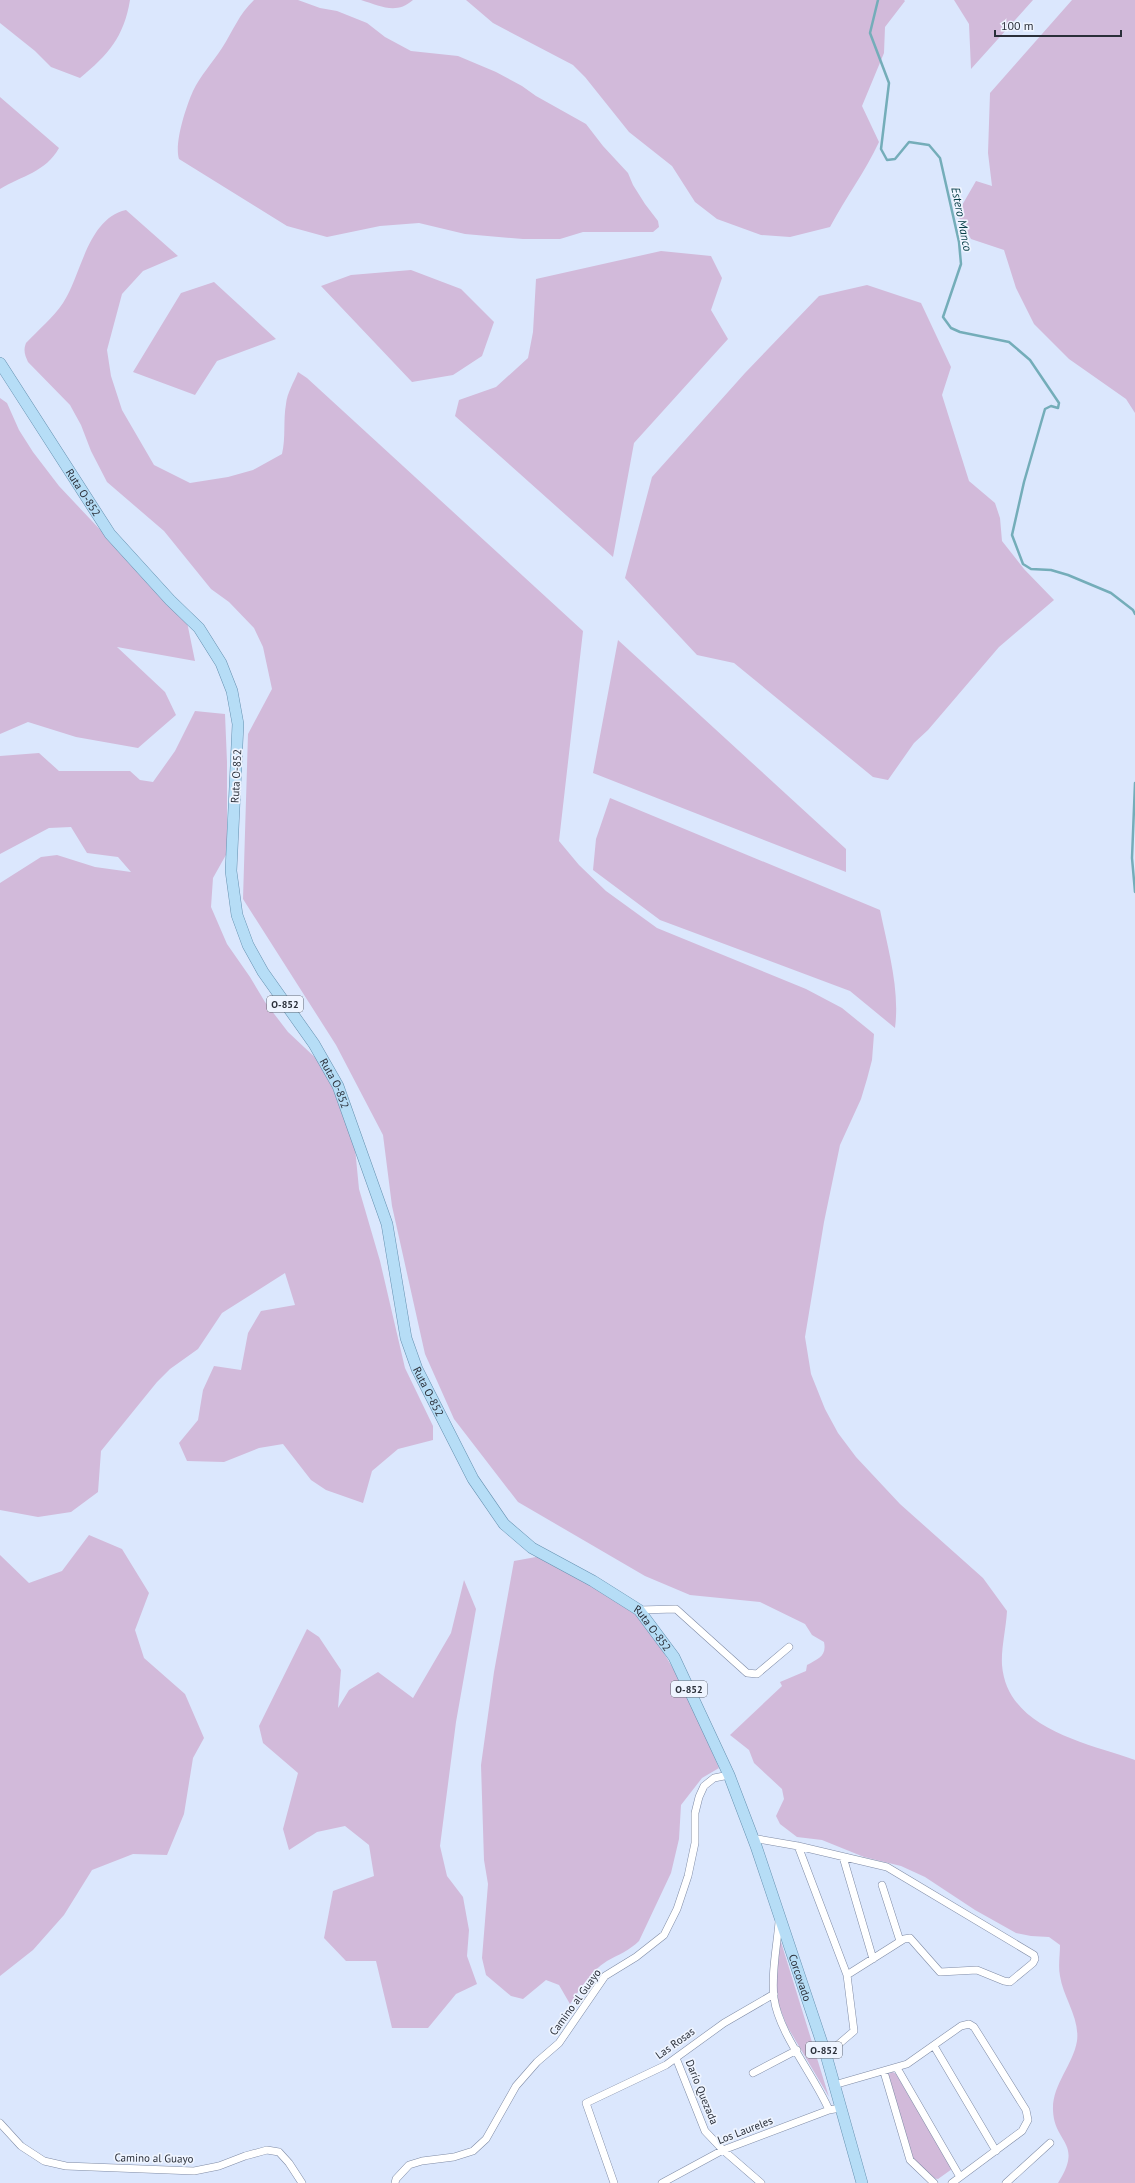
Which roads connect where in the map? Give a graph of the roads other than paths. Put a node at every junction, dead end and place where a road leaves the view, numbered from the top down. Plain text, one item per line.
1 (0, 363) edge
2 (639, 1610) junction
3 (789, 1647) dead end
4 (729, 1775) junction
5 (751, 1838) junction
6 (798, 1846) junction
7 (843, 1857) junction
8 (882, 1884) dead end
9 (780, 1918) junction
10 (900, 1941) junction
11 (873, 1959) junction
12 (847, 1975) junction
13 (774, 1994) junction
14 (934, 2046) junction
15 (797, 2050) junction
16 (826, 2055) junction
17 (676, 2058) junction
18 (897, 2068) junction
19 (884, 2072) junction
20 (753, 2073) dead end
21 (834, 2086) junction
22 (835, 2109) junction
23 (0, 2124) edge
24 (1050, 2143) dead end
25 (723, 2150) junction
26 (996, 2151) junction
27 (960, 2177) junction
28 (302, 2183) edge
29 (395, 2183) edge
30 (614, 2183) edge
31 (662, 2183) edge
32 (761, 2183) edge
33 (862, 2183) edge
34 (934, 2183) edge
35 (952, 2183) edge
36 (1006, 2183) edge

1 - 2 main road, Ruta O-852 / O-852
2 - 3 street
2 - 4 main road, Ruta O-852 / O-852
4 - 5 main road, Corcovado / O-852
4 - 29 street, Camino al Guayo
5 - 6 street
5 - 9 main road, Corcovado / O-852
6 - 7 street
6 - 12 street
7 - 10 street
7 - 11 street
8 - 10 street
9 - 13 street
9 - 16 main road, Corcovado / O-852
10 - 11 street
11 - 12 street
12 - 16 street
13 - 15 street
13 - 17 street, Las Rosas
14 - 18 street
14 - 26 street
14 - 26 street
15 - 20 street
15 - 22 street
16 - 21 main road, Corcovado / O-852
17 - 25 street, Darío Quezada
17 - 30 street, Las Rosas
18 - 19 street
18 - 27 street
19 - 21 street
19 - 34 street
21 - 22 main road, Corcovado / O-852
22 - 25 street, Los Laureles
22 - 33 main road, Corcovado / O-852
23 - 28 street, Camino al Guayo
24 - 36 street
25 - 31 street, Los Laureles
25 - 32 street, Darío Quezada
26 - 27 street
27 - 35 street

